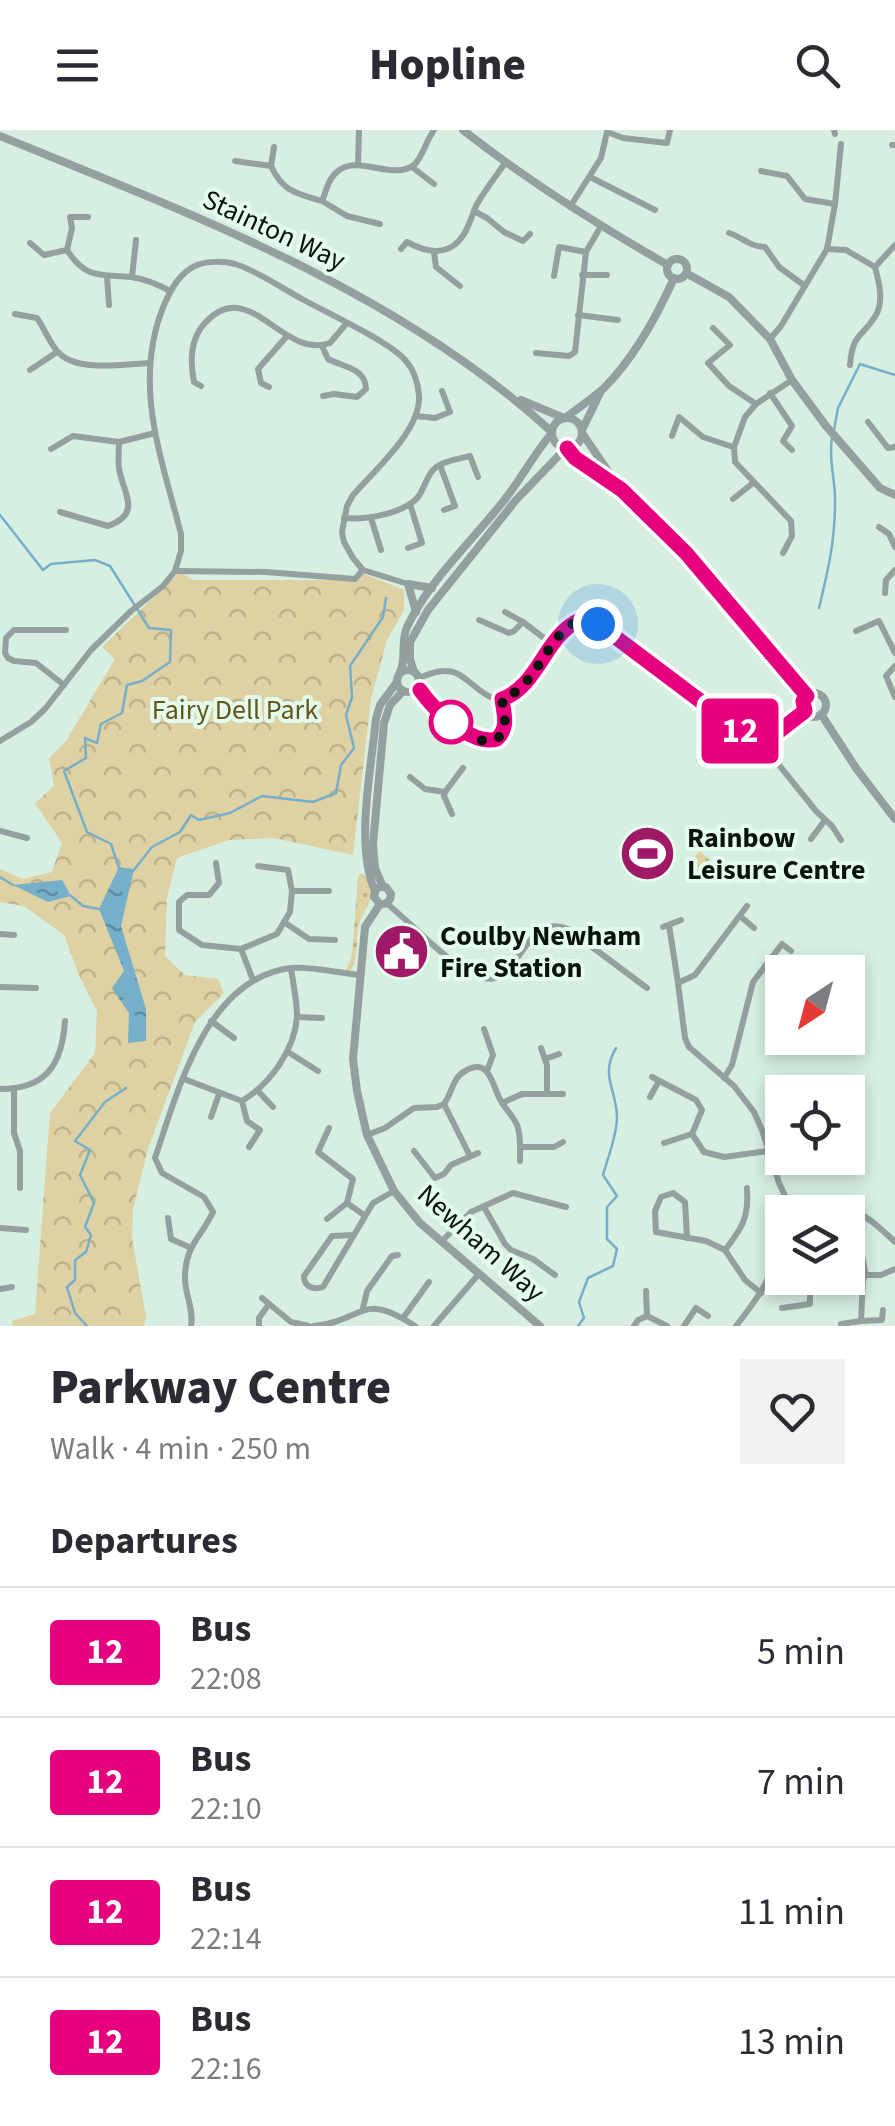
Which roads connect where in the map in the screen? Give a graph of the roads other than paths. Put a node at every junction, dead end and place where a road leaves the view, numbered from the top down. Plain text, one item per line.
1 (359, 130) edge
2 (434, 130) edge
3 (463, 130) edge
4 (670, 130) edge
5 (606, 131) edge
6 (0, 136) edge
7 (841, 144) dead end
8 (274, 146) dead end
9 (235, 161) dead end
10 (505, 163) junction
11 (358, 164) junction
12 (271, 166) junction
13 (412, 166) junction
14 (761, 171) dead end
15 (590, 177) junction
16 (434, 184) dead end
17 (322, 202) junction
18 (836, 204) junction
19 (570, 207) junction
20 (655, 210) dead end
21 (474, 211) junction
22 (88, 218) dead end
23 (380, 224) dead end
24 (601, 226) junction
25 (396, 232) dead end
26 (728, 233) dead end
27 (530, 234) dead end
28 (136, 240) dead end
29 (523, 241) junction
30 (407, 242) junction
31 (30, 244) dead end
32 (895, 245) edge
33 (401, 249) dead end
34 (828, 249) junction
35 (68, 250) junction
36 (532, 250) dead end
37 (434, 252) junction
38 (586, 252) junction
39 (668, 264) junction
40 (875, 267) junction
41 (686, 273) junction
42 (607, 274) dead end
43 (582, 275) junction
44 (107, 276) junction
45 (554, 276) dead end
46 (132, 277) junction
47 (674, 278) junction
48 (460, 286) dead end
49 (805, 286) junction
50 (170, 291) junction
51 (108, 305) dead end
52 (16, 314) dead end
53 (578, 315) junction
54 (618, 320) dead end
55 (346, 324) junction
56 (713, 328) dead end
57 (286, 336) junction
58 (770, 339) junction
59 (322, 346) junction
60 (57, 352) junction
61 (536, 353) dead end
62 (150, 362) junction
63 (850, 364) dead end
64 (30, 370) dead end
65 (792, 380) junction
66 (201, 386) dead end
67 (269, 387) dead end
68 (602, 389) junction
69 (442, 391) dead end
70 (770, 393) junction
71 (323, 396) dead end
72 (513, 396) junction
73 (756, 404) junction
74 (416, 416) junction
75 (565, 418) junction
76 (868, 422) dead end
77 (582, 431) junction
78 (154, 432) junction
79 (552, 432) junction
80 (672, 436) dead end
81 (119, 442) junction
82 (895, 446) edge
83 (734, 447) junction
84 (566, 448) junction
85 (51, 449) dead end
86 (792, 450) dead end
87 (440, 465) junction
88 (478, 477) dead end
89 (753, 483) junction
90 (622, 490) junction
91 (895, 495) edge
92 (733, 499) dead end
93 (410, 504) junction
94 (444, 510) dead end
95 (60, 512) dead end
96 (72, 516) junction
97 (344, 518) junction
98 (371, 518) junction
99 (69, 527) dead end
100 (879, 527) dead end
101 (895, 547) edge
102 (408, 548) dead end
103 (381, 550) dead end
104 (783, 553) dead end
105 (363, 570) junction
106 (895, 570) edge
107 (175, 571) junction
108 (408, 584) junction
109 (432, 588) junction
110 (885, 594) dead end
111 (416, 612) junction
112 (505, 612) dead end
113 (479, 620) dead end
114 (523, 622) junction
115 (66, 630) dead end
116 (856, 631) dead end
117 (553, 645) junction
118 (895, 653) edge
119 (895, 666) edge
120 (400, 672) junction
121 (416, 675) junction
122 (396, 682) junction
123 (64, 685) junction
124 (420, 690) dead end
125 (403, 691) junction
126 (807, 696) junction
127 (895, 696) edge
128 (502, 699) junction
129 (805, 711) junction
130 (821, 714) junction
131 (0, 741) edge
132 (761, 749) junction
133 (462, 768) dead end
134 (410, 777) dead end
135 (445, 792) junction
136 (452, 814) dead end
137 (895, 819) edge
138 (825, 820) junction
139 (0, 831) edge
140 (27, 838) dead end
141 (812, 839) dead end
142 (841, 840) dead end
143 (216, 864) dead end
144 (258, 866) dead end
145 (379, 889) junction
146 (292, 891) junction
147 (329, 891) dead end
148 (383, 904) junction
149 (748, 906) dead end
150 (740, 916) junction
151 (681, 920) dead end
152 (284, 922) junction
153 (754, 928) dead end
154 (0, 934) edge
155 (14, 935) dead end
156 (774, 938) dead end
157 (335, 940) dead end
158 (782, 944) junction
159 (242, 948) junction
160 (792, 951) dead end
161 (291, 968) junction
162 (360, 975) junction
163 (253, 980) junction
164 (678, 983) junction
165 (0, 988) edge
166 (36, 988) dead end
167 (646, 988) dead end
168 (296, 1017) junction
169 (322, 1018) dead end
170 (212, 1021) junction
171 (66, 1022) dead end
172 (484, 1029) dead end
173 (498, 1036) dead end
174 (234, 1038) dead end
175 (488, 1040) junction
176 (541, 1048) dead end
177 (288, 1052) junction
178 (559, 1054) dead end
179 (545, 1059) junction
180 (318, 1071) dead end
181 (486, 1071) junction
182 (724, 1078) junction
183 (184, 1079) junction
184 (0, 1089) edge
185 (14, 1089) junction
186 (258, 1091) junction
187 (548, 1093) junction
188 (219, 1094) junction
189 (563, 1094) dead end
190 (650, 1097) dead end
191 (242, 1101) junction
192 (444, 1104) junction
193 (502, 1104) junction
194 (273, 1108) dead end
195 (211, 1118) dead end
196 (330, 1128) dead end
197 (692, 1134) junction
198 (367, 1135) junction
199 (765, 1140) edge
200 (563, 1142) dead end
201 (664, 1143) dead end
202 (249, 1146) dead end
203 (520, 1147) junction
204 (765, 1151) edge
205 (415, 1157) dead end
206 (520, 1161) dead end
207 (20, 1188) dead end
208 (747, 1188) dead end
209 (394, 1191) junction
210 (347, 1203) junction
211 (484, 1206) junction
212 (566, 1206) dead end
213 (364, 1215) junction
214 (865, 1215) edge
215 (168, 1218) dead end
216 (327, 1219) dead end
217 (0, 1228) edge
218 (26, 1230) dead end
219 (353, 1235) junction
220 (687, 1238) junction
221 (441, 1242) junction
222 (895, 1242) edge
223 (189, 1247) junction
224 (511, 1250) junction
225 (725, 1250) junction
226 (398, 1255) dead end
227 (506, 1258) dead end
228 (865, 1260) edge
229 (547, 1269) junction
230 (895, 1269) edge
231 (478, 1275) junction
232 (554, 1275) dead end
233 (866, 1275) junction
234 (541, 1278) dead end
235 (429, 1282) dead end
236 (12, 1287) dead end
237 (765, 1287) edge
238 (0, 1288) edge
239 (646, 1292) dead end
240 (761, 1293) junction
241 (810, 1295) edge
242 (262, 1298) dead end
243 (269, 1304) junction
244 (364, 1308) junction
245 (782, 1308) dead end
246 (882, 1310) dead end
247 (647, 1316) junction
248 (708, 1316) dead end
249 (403, 1318) junction
250 (861, 1321) junction
251 (841, 1324) edge
252 (191, 1326) edge
253 (259, 1326) edge
254 (312, 1326) edge
255 (415, 1326) edge
256 (434, 1326) edge
257 (540, 1326) edge
258 (634, 1326) edge
259 (667, 1326) edge
260 (684, 1326) edge
261 (736, 1326) edge

1 - 11 street
2 - 13 street
3 - 10 street
4 - 5 street
5 - 15 street
6 - 72 street, Stainton Way
7 - 18 street
8 - 12 street
9 - 12 street
10 - 19 street
10 - 21 street
11 - 13 street
11 - 17 street
12 - 17 street
13 - 16 street
14 - 18 street
15 - 19 street
15 - 20 street
17 - 23 street
18 - 34 street
19 - 24 street
21 - 29 street
21 - 37 street
22 - 35 street
24 - 38 street
24 - 39 street
25 - 30 street
26 - 49 street
27 - 29 street
28 - 46 street
29 - 36 street
30 - 33 street
30 - 37 street
31 - 35 street
32 - 40 street
34 - 40 street
34 - 49 street
35 - 44 street
37 - 48 street
38 - 43 street
38 - 45 street
39 - 41 street
39 - 47 street
40 - 63 street
41 - 47 street
41 - 58 street
42 - 43 street
43 - 53 street
44 - 46 street
44 - 51 street
46 - 50 street
47 - 68 street
49 - 58 street
50 - 55 street
50 - 62 street
52 - 60 street
53 - 54 street
53 - 61 street
55 - 59 street
55 - 74 street
56 - 73 street
57 - 59 street
57 - 66 street
57 - 67 street
58 - 65 street
59 - 71 street
60 - 62 street
60 - 64 street
62 - 78 street
65 - 70 street
65 - 91 street
68 - 75 street
68 - 77 street
69 - 74 street
70 - 73 street
70 - 86 street
72 - 75 street, Stainton Way
72 - 79 street, Stainton Way
73 - 83 street
74 - 97 street
75 - 77 street
75 - 79 street
76 - 82 street
77 - 84 street
77 - 90 street
78 - 81 street
78 - 107 street
79 - 84 street
79 - 109 street
80 - 83 street
81 - 85 street
81 - 96 street
83 - 89 street
84 - 90 street
84 - 121 street
87 - 88 street
87 - 93 street
87 - 94 street
89 - 92 street
89 - 104 street
90 - 126 street
93 - 98 street
93 - 102 street
95 - 96 street
96 - 99 street
97 - 98 street
97 - 105 street
98 - 103 street
100 - 101 street
105 - 107 street
105 - 108 street
106 - 110 street
107 - 123 street
108 - 109 street
108 - 111 street
109 - 111 street
111 - 120 street
112 - 114 street
113 - 114 street
114 - 117 street
115 - 123 street
116 - 118 street
117 - 128 street
117 - 132 street
119 - 127 street
120 - 121 street
120 - 122 street
121 - 125 street
121 - 128 street
122 - 125 street
122 - 145 street
123 - 131 street
124 - 128 street
125 - 145 street
126 - 129 street
126 - 130 street
129 - 130 street
129 - 132 street
130 - 137 street
132 - 138 street
133 - 135 street
134 - 135 street
135 - 136 street
138 - 141 street
138 - 142 street
139 - 140 street
143 - 159 street
144 - 146 street
145 - 148 street
145 - 148 street
146 - 147 street
146 - 152 street
148 - 162 street, Newham Way
148 - 167 street
149 - 150 street
150 - 153 street
150 - 164 street
151 - 164 street
152 - 157 street
152 - 159 street
154 - 155 street
156 - 158 street
158 - 160 street
158 - 182 street
159 - 163 street
161 - 162 street
161 - 163 street
161 - 168 street
162 - 198 street, Newham Way
163 - 170 street
164 - 182 street
165 - 166 street
168 - 169 street
168 - 177 street
170 - 174 street
170 - 183 street
171 - 185 street
172 - 175 street
173 - 175 street
175 - 181 street
176 - 179 street
177 - 180 street
177 - 186 street
178 - 179 street
179 - 187 street
181 - 192 street
181 - 193 street
182 - 199 street
183 - 188 street
183 - 223 street
184 - 185 street
185 - 207 street
186 - 191 street
186 - 194 street
187 - 189 street
187 - 193 street
188 - 191 street
188 - 195 street
190 - 197 street
191 - 202 street
192 - 198 street
192 - 205 street
193 - 203 street
196 - 210 street
197 - 201 street
197 - 204 street
198 - 209 street, Newham Way
200 - 203 street
203 - 206 street
208 - 225 street
209 - 213 street
209 - 221 street, Newham Way
210 - 213 street
210 - 216 street
211 - 212 street
211 - 221 street
211 - 224 street
213 - 219 street
214 - 222 street
215 - 223 street
217 - 218 street
219 - 219 street
220 - 220 street
220 - 225 street
221 - 231 street, Newham Way
223 - 252 street
224 - 227 street
224 - 229 street
225 - 240 street
226 - 244 street
228 - 233 street
229 - 232 street
229 - 234 street
230 - 233 street
231 - 256 street
231 - 257 street, Newham Way
233 - 250 street
235 - 249 street
236 - 238 street
237 - 240 street
239 - 247 street
240 - 261 street
241 - 245 street
242 - 243 street
243 - 253 street
243 - 254 street
244 - 249 street
244 - 254 street
246 - 250 street
247 - 258 street
247 - 259 street
248 - 260 street
249 - 255 street
250 - 251 street

